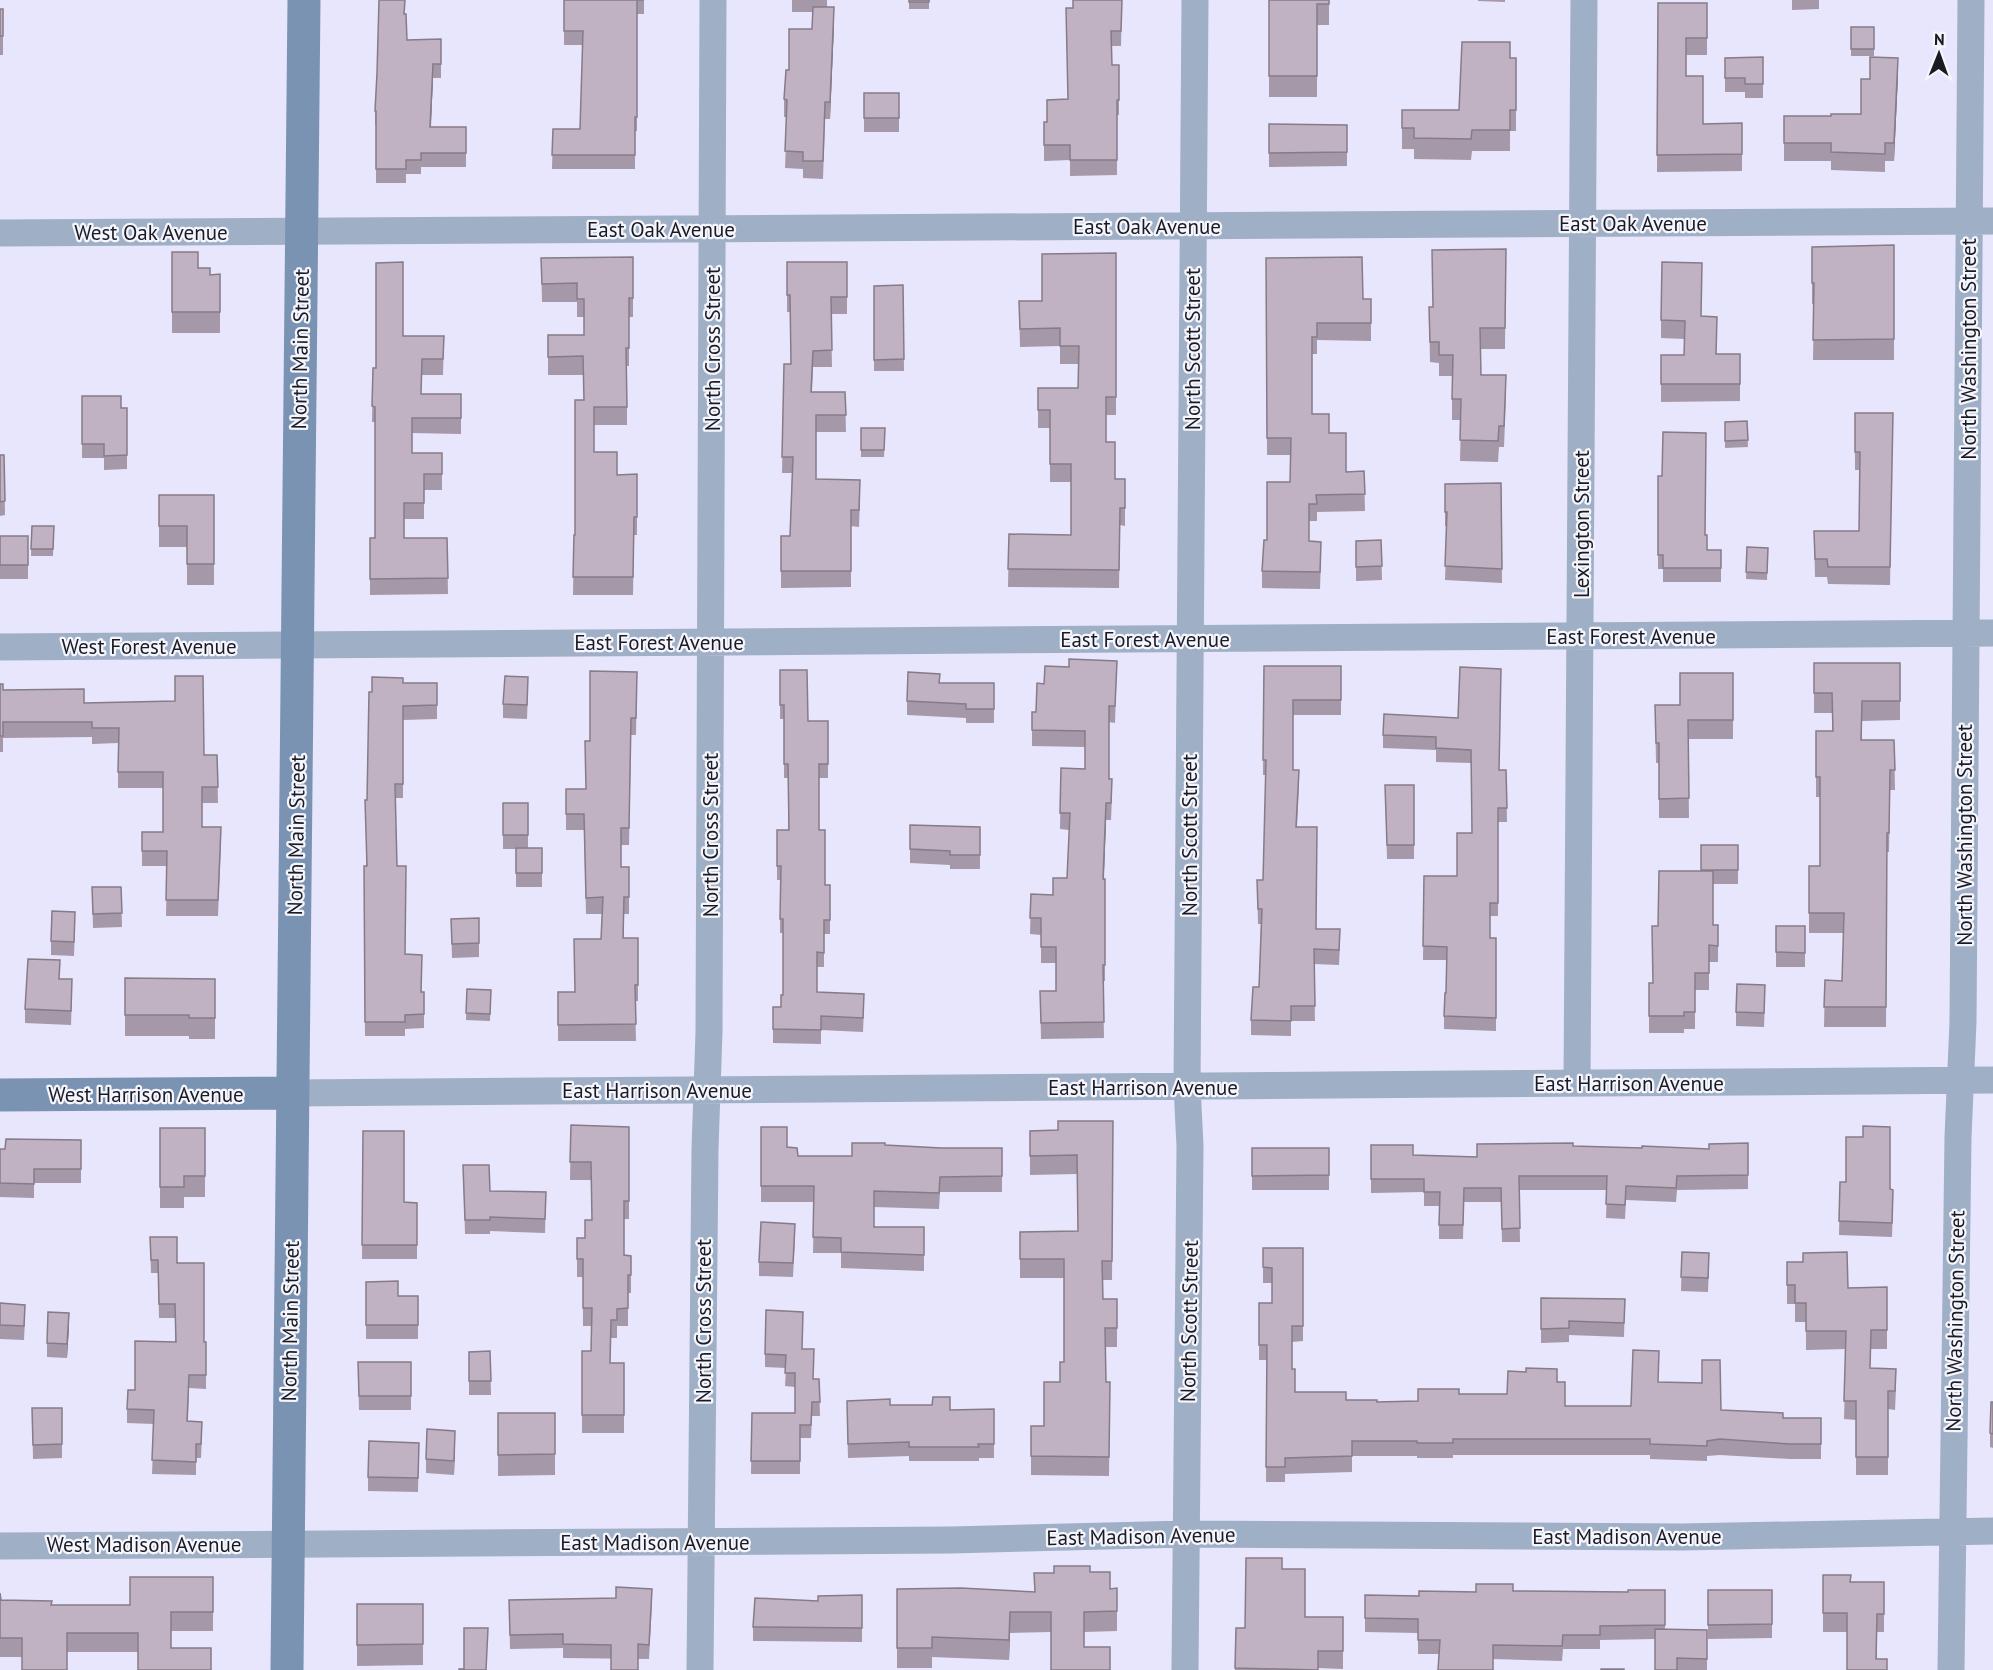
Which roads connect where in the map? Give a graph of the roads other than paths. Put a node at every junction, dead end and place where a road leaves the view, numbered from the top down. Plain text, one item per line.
1 (304, 0) edge
2 (713, 0) edge
3 (1195, 0) edge
4 (1584, 0) edge
5 (1971, 0) edge
6 (1981, 221) edge
7 (1583, 223) junction
8 (1193, 226) junction
9 (712, 229) junction
10 (302, 231) junction
11 (0, 233) edge
12 (1966, 633) junction
13 (1993, 633) edge
14 (1580, 636) junction
15 (1190, 639) junction
16 (711, 642) junction
17 (298, 645) junction
18 (0, 647) edge
19 (1993, 1080) edge
20 (1960, 1081) junction
21 (1577, 1083) junction
22 (1187, 1086) junction
23 (707, 1090) junction
24 (293, 1093) junction
25 (0, 1095) edge
26 (1952, 1531) junction
27 (1993, 1531) edge
28 (1186, 1534) junction
29 (702, 1542) junction
30 (288, 1544) junction
31 (0, 1546) edge
32 (287, 1670) edge
33 (700, 1670) edge
34 (1185, 1670) edge
35 (1951, 1670) edge

1 - 10 street, North Main Street
2 - 9 street, North Cross Street
3 - 8 street, North Scott Street
4 - 7 street, Lexington Street
5 - 6 street, North Washington Street
6 - 7 street, East Oak Avenue
6 - 12 street, North Washington Street
7 - 8 street, East Oak Avenue
7 - 14 street, Lexington Street
8 - 9 street, East Oak Avenue
8 - 15 street, North Scott Street
9 - 10 street, East Oak Avenue
9 - 16 street, North Cross Street
10 - 11 street, West Oak Avenue
10 - 17 street, North Main Street
12 - 13 street, East Forest Avenue
12 - 14 street, East Forest Avenue
12 - 20 street, North Washington Street
14 - 15 street, East Forest Avenue
14 - 21 street, Lexington Street
15 - 16 street, East Forest Avenue
15 - 22 street, North Scott Street
16 - 17 street, East Forest Avenue
16 - 23 street, North Cross Street
17 - 18 street, West Forest Avenue
17 - 24 street, North Main Street
19 - 20 street, East Harrison Avenue
20 - 21 street, East Harrison Avenue
20 - 26 street, North Washington Street
21 - 22 street, East Harrison Avenue
22 - 23 street, East Harrison Avenue
22 - 28 street, North Scott Street
23 - 24 street, East Harrison Avenue
23 - 29 street, North Cross Street
24 - 25 street, West Harrison Avenue
24 - 30 street, North Main Street
26 - 27 street, East Madison Avenue
26 - 28 street, East Madison Avenue
26 - 35 street, North Washington Street
28 - 29 street, East Madison Avenue
28 - 34 street, North Scott Street
29 - 30 street, East Madison Avenue
29 - 33 street, North Cross Street
30 - 31 street, West Madison Avenue
30 - 32 street, North Main Street

